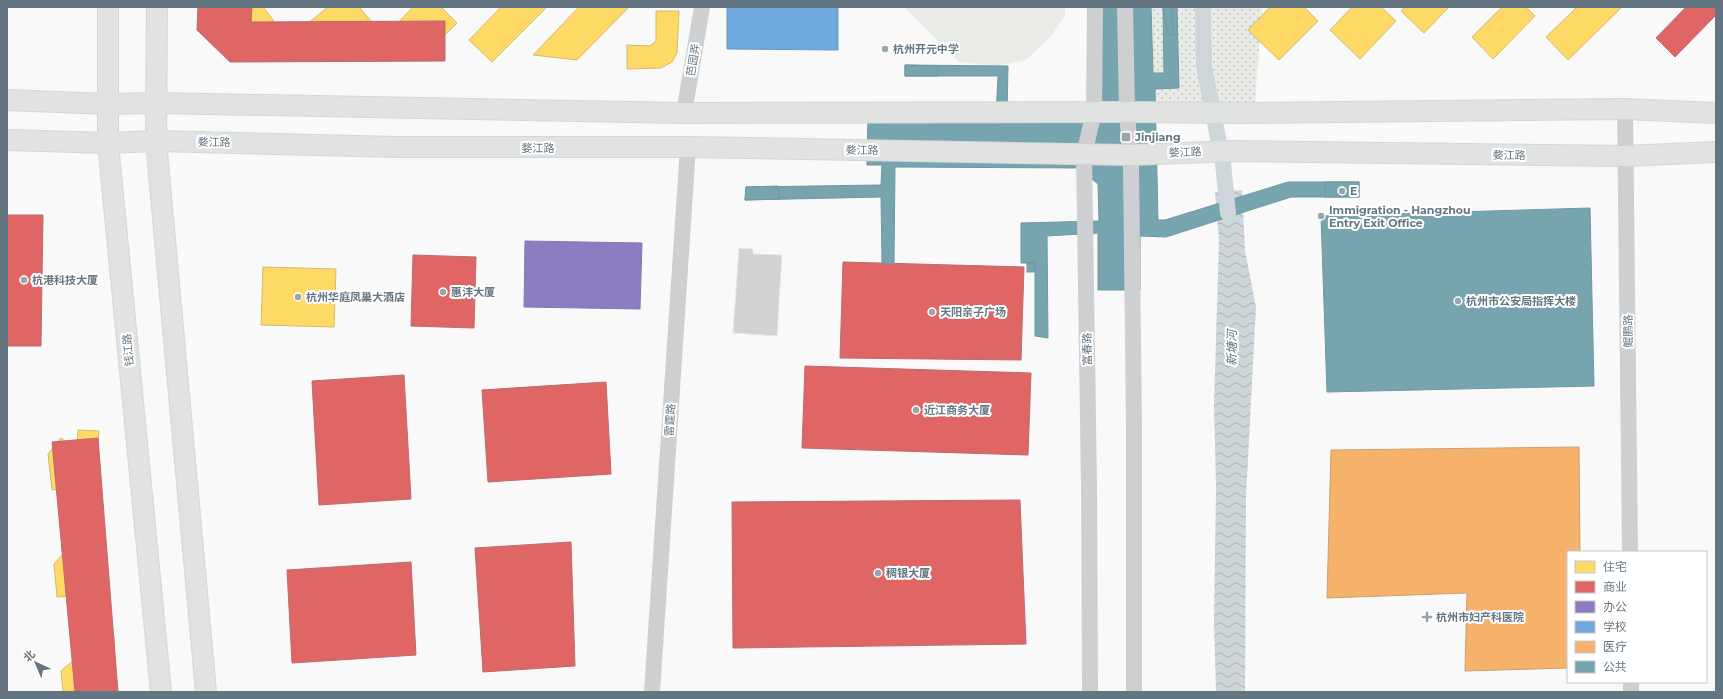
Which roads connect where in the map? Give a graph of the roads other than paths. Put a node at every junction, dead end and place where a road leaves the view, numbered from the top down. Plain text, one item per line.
1 (108, 7) edge
2 (157, 7) edge
3 (702, 7) edge
4 (1095, 7) edge
5 (1125, 7) edge
6 (7, 100) edge
7 (155, 103) junction
8 (107, 104) junction
9 (1625, 109) junction
10 (1094, 112) junction
11 (1127, 112) junction
12 (684, 113) junction
13 (1716, 113) edge
14 (7, 140) edge
15 (156, 141) junction
16 (108, 143) junction
17 (688, 147) junction
18 (1716, 152) edge
19 (1084, 154) junction
20 (1131, 155) junction
21 (1625, 156) junction
22 (1630, 551) edge
23 (161, 692) edge
24 (206, 692) edge
25 (652, 692) edge
26 (1090, 692) edge
27 (1134, 692) edge

1 - 8 main road, 钱江路
2 - 7 main road
3 - 12 street, 芭园弄
4 - 10 street, 富春路
5 - 11 street
6 - 8 main road
7 - 8 main road
7 - 12 main road
7 - 15 main road
8 - 16 main road, 钱江路
9 - 11 main road
9 - 13 main road
9 - 21 street, 鲲鹏路
10 - 11 main road
10 - 12 main road
10 - 19 street, 富春路
11 - 20 street
14 - 16 main road, 婺江路
15 - 16 main road, 婺江路
15 - 17 main road, 婺江路
15 - 24 main road
16 - 23 main road, 钱江路
17 - 19 main road, 婺江路
17 - 25 street, 雷霆路
18 - 21 main road, 婺江路
19 - 20 main road, 婺江路
19 - 26 street, 富春路
20 - 21 main road, 婺江路
20 - 27 street
21 - 22 street, 鲲鹏路

